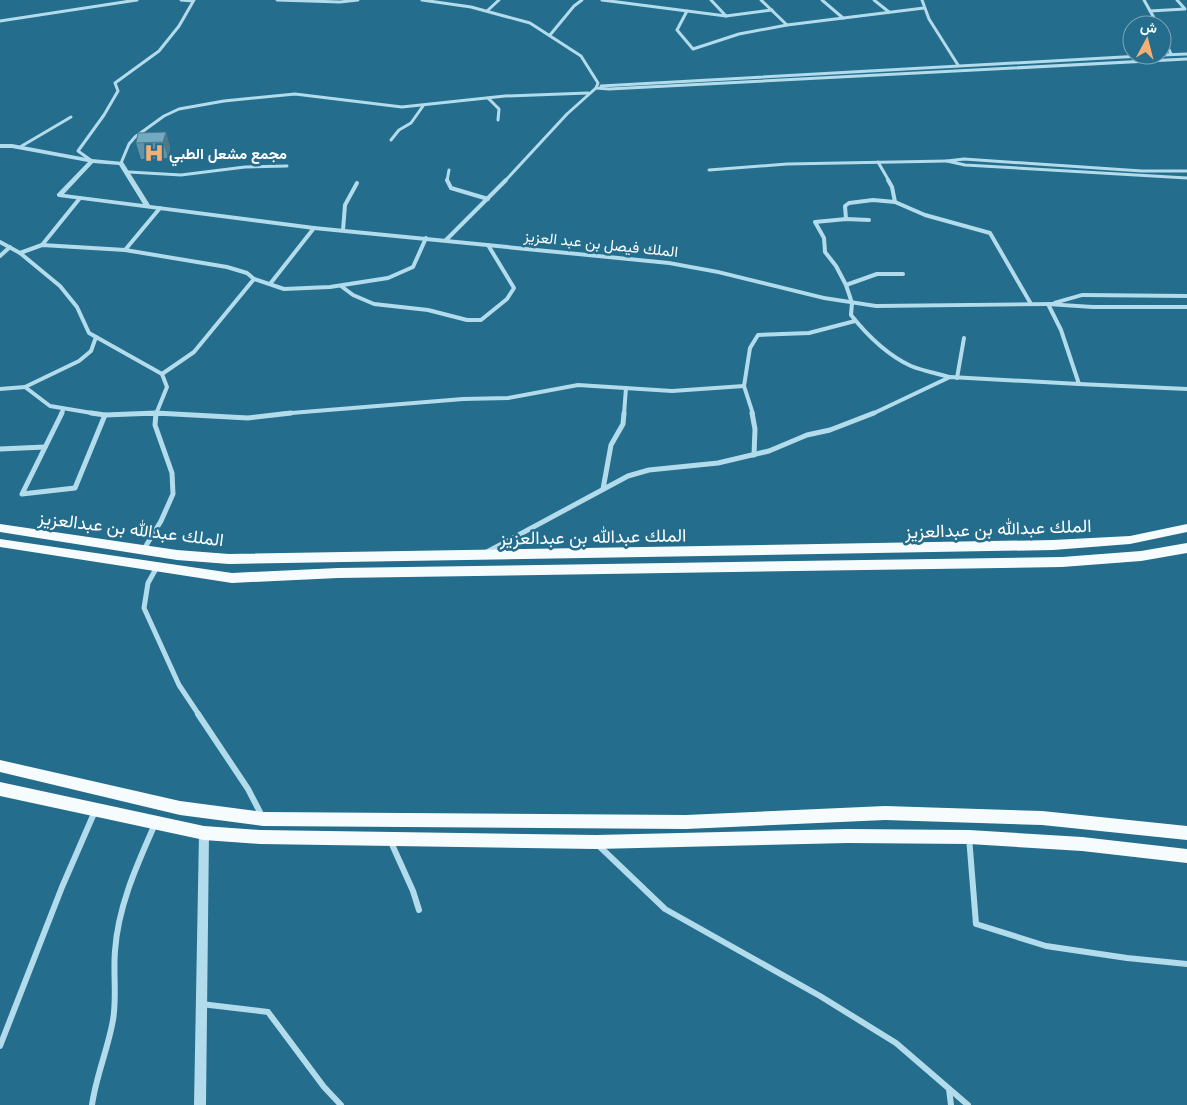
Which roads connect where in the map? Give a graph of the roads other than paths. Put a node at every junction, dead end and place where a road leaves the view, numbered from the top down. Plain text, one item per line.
1 (137, 0) edge
2 (181, 0) edge
3 (194, 0) edge
4 (276, 0) edge
5 (358, 0) edge
6 (422, 0) edge
7 (432, 0) edge
8 (500, 0) edge
9 (582, 0) edge
10 (602, 0) edge
11 (650, 0) edge
12 (711, 0) edge
13 (761, 0) edge
14 (822, 0) edge
15 (874, 0) edge
16 (922, 0) edge
17 (1144, 0) edge
18 (1176, 0) edge
19 (646, 5) junction
20 (924, 8) junction
21 (772, 10) junction
22 (487, 11) junction
23 (687, 11) junction
24 (1150, 11) junction
25 (889, 12) junction
26 (1152, 15) edge
27 (726, 16) junction
28 (843, 18) junction
29 (0, 21) edge
30 (787, 25) junction
31 (550, 35) junction
32 (1172, 54) edge
33 (1187, 54) edge
34 (1122, 57) edge
35 (1187, 59) edge
36 (958, 65) junction
37 (596, 88) junction
38 (588, 93) junction
39 (488, 98) junction
40 (423, 106) junction
41 (71, 117) dead end
42 (498, 120) dead end
43 (391, 140) dead end
44 (0, 146) edge
45 (20, 147) junction
46 (92, 161) junction
47 (947, 161) junction
48 (878, 162) junction
49 (121, 163) junction
50 (287, 166) dead end
51 (449, 170) dead end
52 (709, 170) dead end
53 (1187, 171) edge
54 (129, 172) junction
55 (1187, 178) edge
56 (357, 183) dead end
57 (80, 198) junction
58 (488, 199) junction
59 (895, 202) junction
60 (148, 206) junction
61 (160, 208) junction
62 (846, 219) junction
63 (869, 220) dead end
64 (314, 228) junction
65 (343, 230) junction
66 (426, 238) junction
67 (446, 240) junction
68 (0, 242) edge
69 (488, 245) junction
70 (42, 246) junction
71 (10, 247) junction
72 (125, 250) junction
73 (20, 253) junction
74 (0, 256) edge
75 (903, 274) dead end
76 (254, 279) junction
77 (270, 284) junction
78 (846, 285) junction
79 (341, 286) junction
80 (1187, 296) edge
81 (852, 303) junction
82 (1031, 304) junction
83 (1048, 304) junction
84 (1187, 307) edge
85 (855, 321) junction
86 (96, 337) junction
87 (964, 338) dead end
88 (162, 374) junction
89 (950, 377) junction
90 (957, 378) junction
91 (1079, 384) junction
92 (744, 386) junction
93 (25, 387) junction
94 (626, 388) junction
95 (1187, 388) edge
96 (2, 389) edge
97 (0, 395) edge
98 (63, 410) junction
99 (156, 413) junction
100 (105, 416) junction
101 (45, 447) junction
102 (0, 449) edge
103 (754, 455) junction
104 (603, 489) junction
105 (0, 528) edge
106 (1187, 528) edge
107 (0, 543) edge
108 (1187, 548) edge
109 (144, 549) junction
110 (480, 555) junction
111 (157, 567) junction
112 (0, 766) edge
113 (0, 789) edge
114 (96, 811) junction
115 (263, 819) junction
116 (156, 824) junction
117 (204, 833) junction
118 (1187, 833) edge
119 (260, 837) junction
120 (969, 837) junction
121 (389, 839) junction
122 (596, 842) junction
123 (1187, 856) edge
124 (419, 910) dead end
125 (1187, 964) edge
126 (201, 1004) junction
127 (0, 1046) edge
128 (948, 1088) junction
129 (92, 1105) edge
130 (200, 1105) edge
131 (341, 1105) edge
132 (951, 1105) edge
133 (968, 1105) edge

1 - 29 street
2 - 3 street
3 - 46 street
4 - 5 street
6 - 7 street
7 - 22 street
8 - 22 street
9 - 31 street
10 - 19 street
11 - 19 street
12 - 27 street
13 - 21 street
14 - 28 street
15 - 25 street
16 - 20 street
17 - 24 street
18 - 24 street
19 - 23 street
20 - 25 street
20 - 36 street
21 - 27 street
21 - 30 street
22 - 31 street
23 - 27 street
23 - 30 street
24 - 26 street
25 - 28 street
28 - 30 street
31 - 37 street
32 - 33 street
34 - 36 street
35 - 37 street
36 - 37 street
37 - 38 street
38 - 39 street
38 - 58 street
39 - 40 street
39 - 42 street
40 - 43 street
40 - 49 street
41 - 45 street
44 - 45 street
45 - 46 street
46 - 49 street
46 - 57 street, الملك فيصل بن عبد العزيز
47 - 48 street
47 - 53 street
47 - 55 street
48 - 52 street
48 - 59 street
49 - 54 street
50 - 54 street
51 - 58 street
54 - 60 street
56 - 65 street
57 - 60 street, الملك فيصل بن عبد العزيز
57 - 70 street
58 - 67 street
59 - 62 street
59 - 82 street
60 - 61 street, الملك فيصل بن عبد العزيز
61 - 64 street, الملك فيصل بن عبد العزيز
61 - 72 street
62 - 63 street
62 - 78 street
64 - 65 street, الملك فيصل بن عبد العزيز
64 - 77 street
65 - 66 street, الملك فيصل بن عبد العزيز
66 - 67 street, الملك فيصل بن عبد العزيز
66 - 79 street
67 - 69 street, الملك فيصل بن عبد العزيز
68 - 71 street
69 - 79 street
69 - 81 street, الملك فيصل بن عبد العزيز
70 - 72 street
70 - 73 street
71 - 73 street
71 - 74 street
72 - 76 street
73 - 86 street
75 - 78 street
76 - 77 street
76 - 88 street
77 - 79 street
78 - 81 street
80 - 83 street, الملك فيصل بن عبد العزيز
81 - 82 street, الملك فيصل بن عبد العزيز
81 - 85 street
82 - 83 street, الملك فيصل بن عبد العزيز
83 - 84 street, الملك فيصل بن عبد العزيز
83 - 91 street
85 - 89 street
85 - 92 street
86 - 88 street
86 - 93 street
87 - 90 street
88 - 99 street
89 - 90 street
89 - 103 street
90 - 91 street
91 - 95 street
92 - 94 street
92 - 103 street
93 - 96 street
93 - 98 street
94 - 99 street
94 - 104 street
96 - 97 street
98 - 100 street
98 - 101 street
99 - 100 street
99 - 109 street
100 - 101 street
101 - 102 street
103 - 104 street
104 - 110 street
105 - 109 main road, الملك عبدالله بن عبدالعزيز
106 - 110 main road, الملك عبدالله بن عبدالعزيز
107 - 111 main road, الملك عبدالله بن عبدالعزيز
108 - 111 main road, الملك عبدالله بن عبدالعزيز
109 - 110 main road, الملك عبدالله بن عبدالعزيز
111 - 115 street
112 - 115 main road
113 - 114 main road
114 - 116 main road
114 - 127 street
115 - 118 main road
115 - 119 main road
116 - 117 main road
116 - 129 street
117 - 119 main road
117 - 126 street
119 - 121 main road
120 - 122 main road
120 - 123 main road
120 - 125 street
121 - 122 main road
121 - 124 street
122 - 128 street
126 - 130 street
126 - 131 street
128 - 132 street
128 - 133 street

